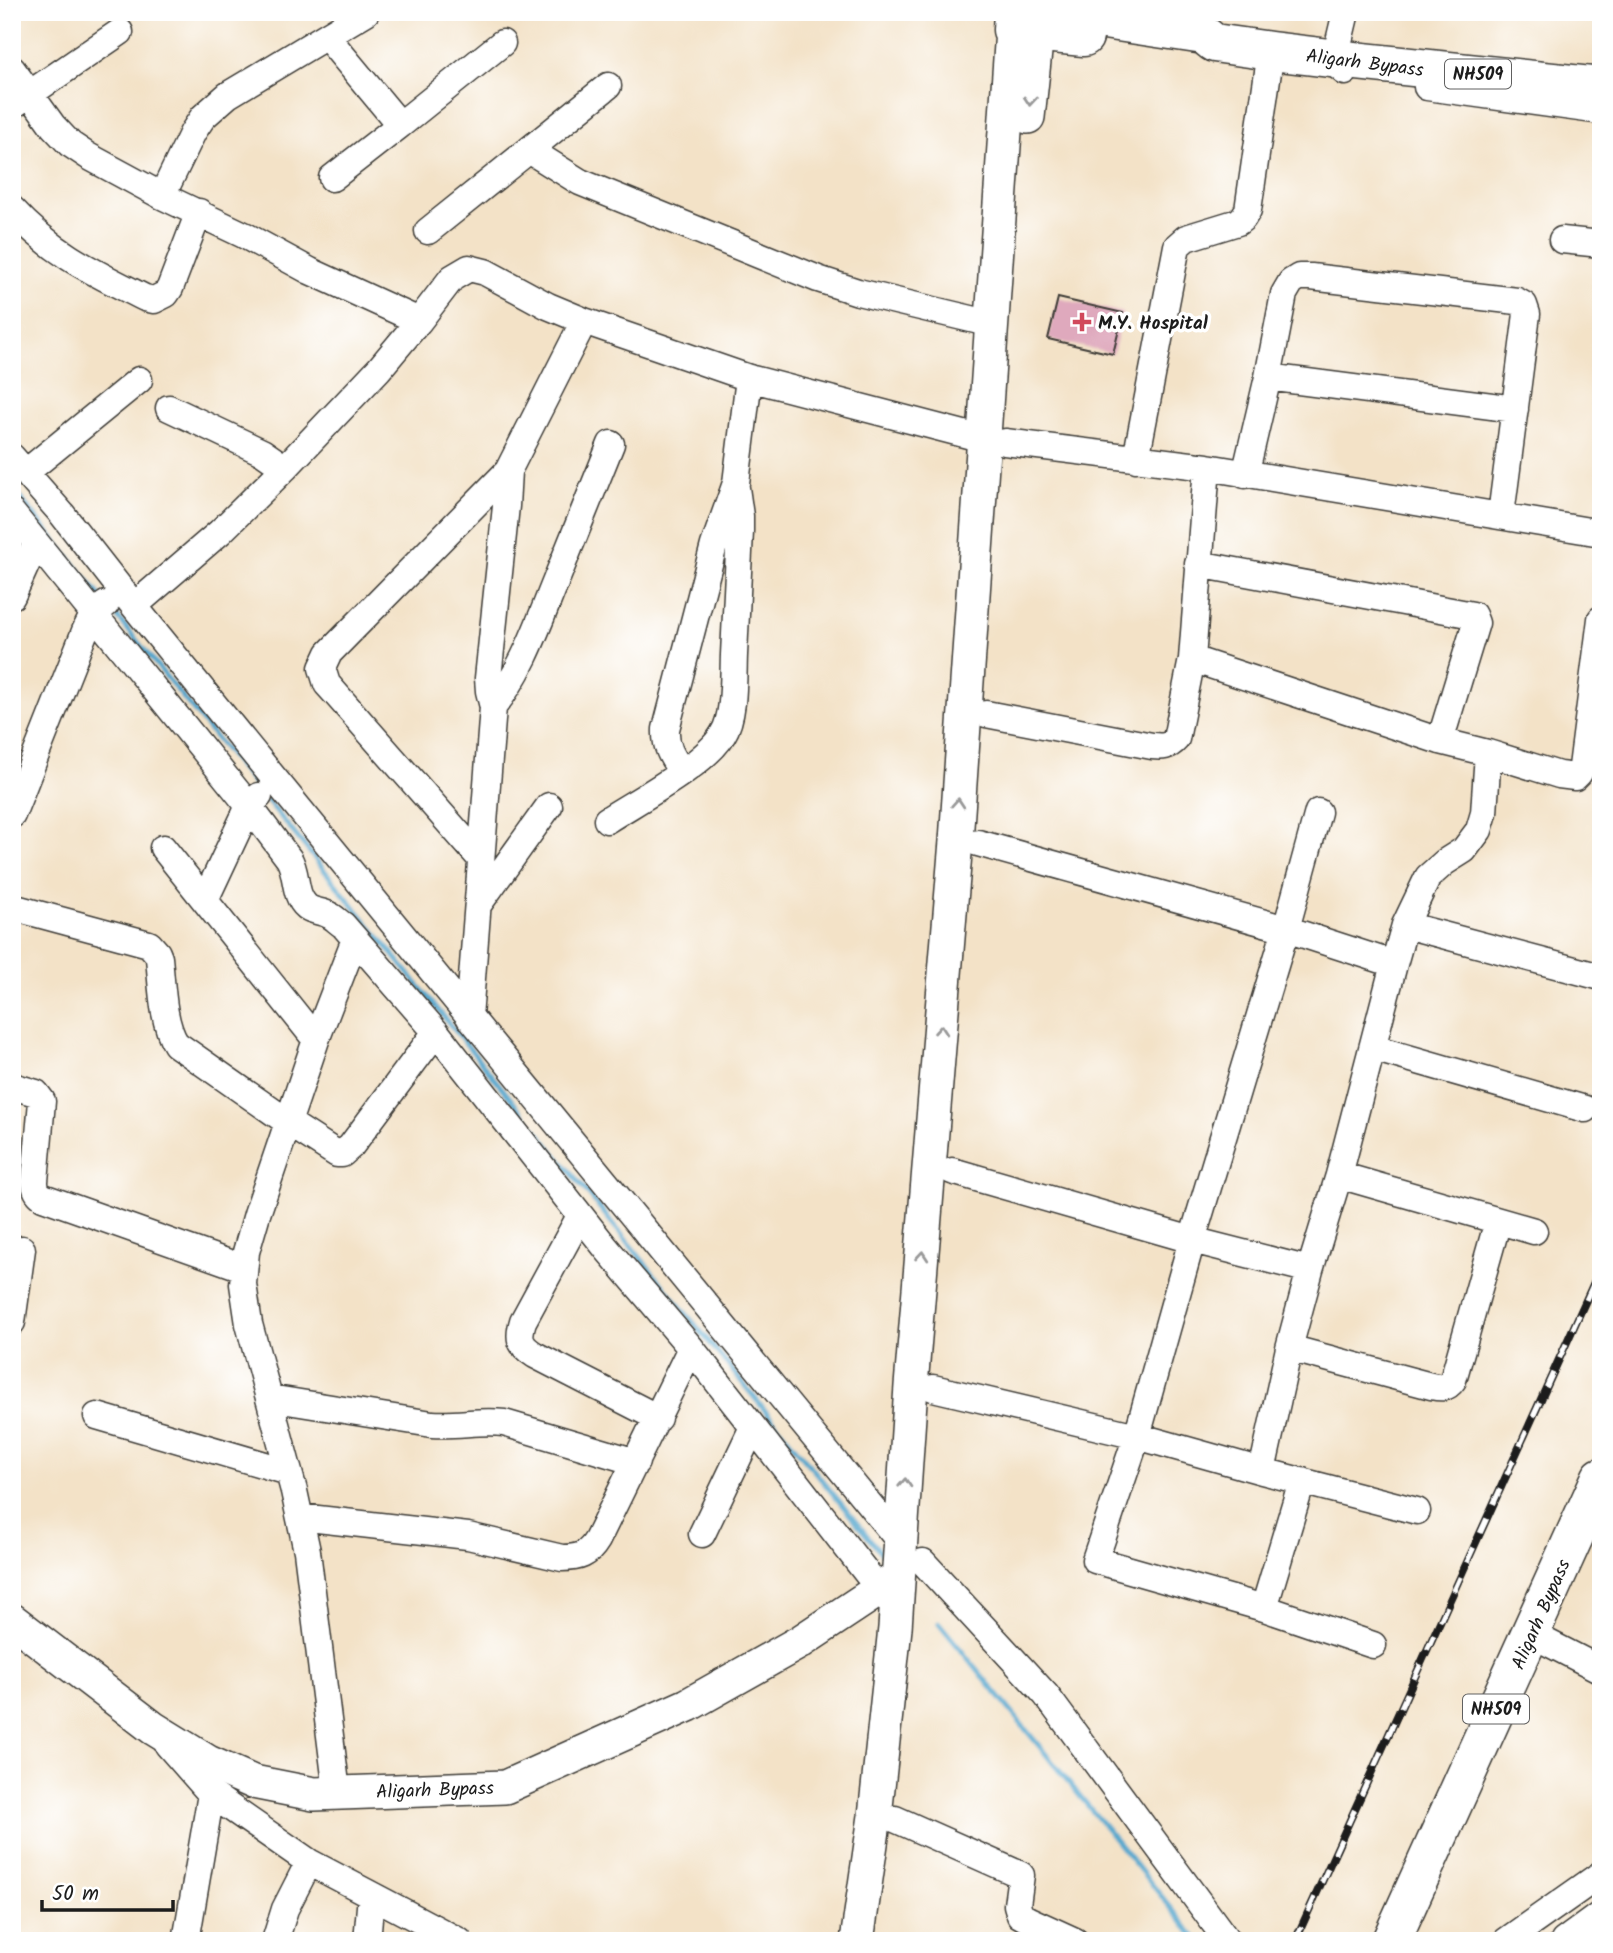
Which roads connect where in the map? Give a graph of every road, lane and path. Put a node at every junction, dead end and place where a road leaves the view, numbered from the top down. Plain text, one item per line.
1 (366, 12) edge
2 (1346, 12) edge
3 (1030, 20) edge
4 (1178, 22) edge
5 (120, 32) dead end
6 (327, 37) junction
7 (502, 43) dead end
8 (1214, 43) junction
9 (1271, 51) junction
10 (1345, 60) junction
11 (12, 69) edge
12 (1601, 73) edge
13 (608, 86) dead end
14 (1601, 87) edge
15 (21, 100) edge
16 (1601, 111) edge
17 (400, 125) junction
18 (529, 150) junction
19 (332, 178) dead end
20 (162, 196) junction
21 (12, 209) edge
22 (199, 212) junction
23 (428, 231) dead end
24 (1562, 240) dead end
25 (1601, 244) edge
26 (419, 321) junction
27 (584, 321) junction
28 (992, 324) junction
29 (1268, 377) junction
30 (749, 378) junction
31 (139, 380) dead end
32 (169, 408) dead end
33 (1515, 409) junction
34 (994, 441) junction
35 (611, 444) dead end
36 (1136, 459) junction
37 (19, 465) edge
38 (1207, 467) junction
39 (285, 468) junction
40 (508, 471) junction
41 (1245, 475) junction
42 (736, 483) junction
43 (12, 513) edge
44 (1501, 515) junction
45 (1601, 533) edge
46 (36, 543) junction
47 (1198, 564) junction
48 (12, 596) edge
49 (113, 604) junction
50 (1600, 626) edge
51 (1192, 659) junction
52 (493, 707) junction
53 (986, 714) junction
54 (1594, 730) edge
55 (1440, 741) junction
56 (1488, 753) junction
57 (682, 772) junction
58 (262, 795) junction
59 (549, 806) dead end
60 (1318, 812) dead end
61 (12, 816) edge
62 (607, 820) dead end
63 (978, 843) junction
64 (163, 848) dead end
65 (480, 858) junction
66 (205, 900) junction
67 (477, 906) junction
68 (12, 907) edge
69 (1405, 925) junction
70 (1286, 929) junction
71 (355, 939) junction
72 (1394, 964) junction
73 (1601, 977) edge
74 (469, 1017) junction
75 (436, 1032) junction
76 (316, 1040) junction
77 (1373, 1048) junction
78 (12, 1086) edge
79 (1585, 1108) dead end
80 (289, 1123) junction
81 (952, 1171) junction
82 (1339, 1175) junction
83 (580, 1216) junction
84 (1498, 1221) junction
85 (1534, 1231) dead end
86 (1192, 1240) junction
87 (22, 1249) dead end
88 (243, 1268) junction
89 (1310, 1270) junction
90 (12, 1322) edge
91 (1289, 1348) junction
92 (691, 1349) junction
93 (933, 1388) junction
94 (269, 1398) junction
95 (97, 1416) dead end
96 (658, 1419) junction
97 (753, 1427) junction
98 (1137, 1436) junction
99 (636, 1462) junction
100 (1262, 1471) junction
101 (289, 1472) junction
102 (1601, 1477) edge
103 (1302, 1481) junction
104 (1417, 1511) dead end
105 (300, 1517) junction
106 (1593, 1519) edge
107 (702, 1534) dead end
108 (904, 1569) junction
109 (1264, 1608) junction
110 (12, 1620) edge
111 (1531, 1634) junction
112 (1373, 1644) dead end
113 (1601, 1670) edge
114 (153, 1728) junction
115 (337, 1792) junction
116 (211, 1794) junction
117 (895, 1819) junction
118 (309, 1862) junction
119 (1601, 1874) edge
120 (371, 1895) junction
121 (1601, 1914) edge
122 (1226, 1939) edge
123 (186, 1941) edge
124 (275, 1941) edge
125 (367, 1941) edge
126 (459, 1941) edge
127 (857, 1941) edge
128 (876, 1941) edge
129 (1075, 1941) edge
130 (1391, 1941) edge
131 (1506, 1941) edge
132 (1564, 1941) edge

1 - 6 street
2 - 10 street
3 - 4 highway, Aligarh Bypass / NH509
3 - 8 highway, Aligarh Bypass / NH509
3 - 28 main road
3 -> 34 main road
4 - 8 highway, Aligarh Bypass / NH509
5 - 15 street
6 - 17 street
6 - 20 street
7 - 17 street
8 - 9 highway, Aligarh Bypass / NH509
9 - 10 highway, Aligarh Bypass / NH509
9 - 36 street
10 - 12 street
10 - 14 highway, Aligarh Bypass / NH509
10 - 16 street
11 - 15 street
13 - 18 street
15 - 20 street
17 - 19 street
18 - 23 street
18 - 28 street
20 - 22 street
21 - 22 street
22 - 26 street
24 - 25 street
26 - 27 street
26 - 39 street
27 - 30 street
27 - 40 street
28 - 34 main road
29 - 33 street
29 - 33 street
29 - 41 street
30 - 34 street
30 - 42 street
31 - 37 street
32 - 39 street
33 - 44 street
34 - 36 street
34 - 53 main road
108 -> 34 main road
35 - 52 street
36 - 38 street
37 - 49 street
38 - 41 street
38 - 47 street
39 - 49 street
40 - 52 street
40 - 65 street
41 - 44 street
42 - 57 street
42 - 57 street
43 - 46 street
44 - 45 street
46 - 48 street
46 - 49 street
47 - 51 street
47 - 55 street
49 - 58 street
49 - 58 street
49 - 61 street
50 - 54 street
51 - 53 street
51 - 55 street
52 - 65 street
53 - 63 main road
54 - 56 street
55 - 56 street
56 - 69 street
57 - 62 street
58 - 66 street
58 - 71 street
58 - 74 street
59 - 67 street
60 - 70 street
63 - 70 street
63 - 81 main road
64 - 66 street
65 - 67 street
66 - 76 street
67 - 74 street
68 - 80 street
69 - 72 street
69 - 73 street
70 - 72 street
70 - 86 street
71 - 75 street
71 - 76 street
72 - 77 street
74 - 108 street
75 - 80 street
75 - 83 street
76 - 80 street
77 - 79 street
77 - 82 street
78 - 88 street
80 - 88 street
81 - 86 street
81 - 93 main road
82 - 84 street
82 - 89 street
83 - 92 street
83 - 96 street
84 - 85 street
84 - 91 street
86 - 89 street
86 - 98 street
87 - 90 street
88 - 94 street
89 - 91 street
91 - 100 street
92 - 96 street
92 - 97 street
93 - 98 street
93 - 108 main road
94 - 99 street
94 - 101 street
95 - 101 street
96 - 99 street
97 - 107 street
97 - 108 street
98 - 100 street
98 - 109 street
99 - 105 street
100 - 103 street
101 - 105 street
102 - 106 highway, Aligarh Bypass / NH509
103 - 104 street
103 - 109 street
105 - 115 street
106 - 111 highway, Aligarh Bypass / NH509
108 - 115 main road, Aligarh Bypass
108 - 117 main road
108 - 122 street
108 - 127 main road
109 - 112 street
110 - 114 main road, Aligarh Bypass
111 - 113 street
111 - 130 highway, Aligarh Bypass / NH509
114 - 115 main road, Aligarh Bypass
114 - 116 street
116 - 118 street
116 - 123 street
117 - 128 main road
117 - 129 street
118 - 120 street
118 - 124 street
119 - 131 street
120 - 125 street
120 - 126 street
121 - 132 street

